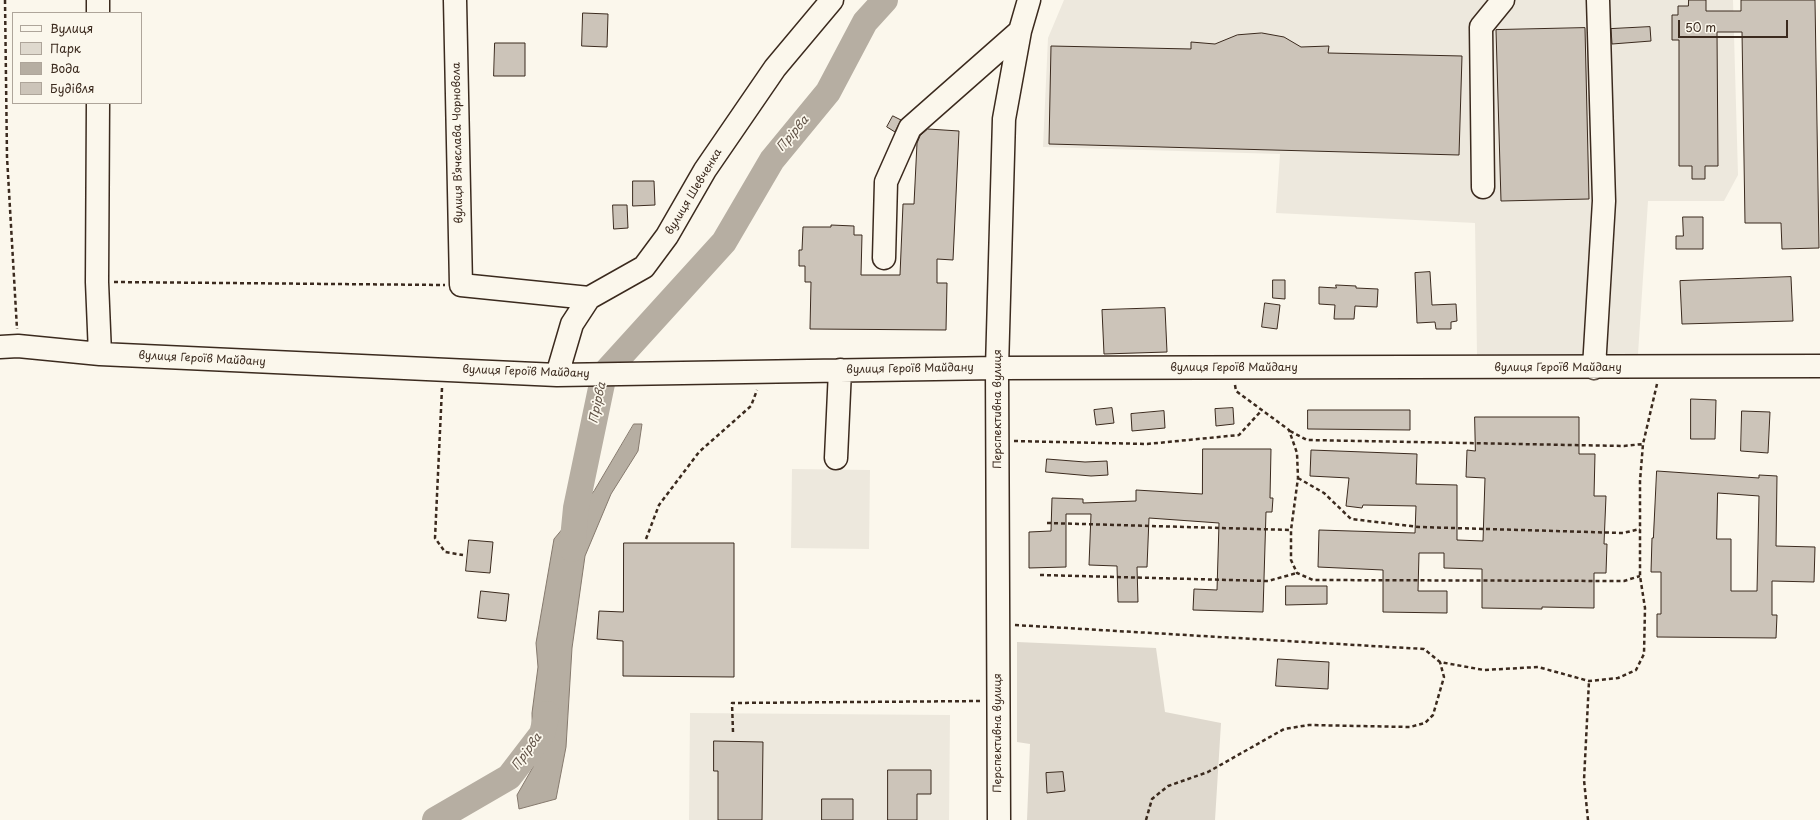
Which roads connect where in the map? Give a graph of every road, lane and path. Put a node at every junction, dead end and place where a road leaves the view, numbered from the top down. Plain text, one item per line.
1 (5, 0) edge
2 (98, 0) edge
3 (455, 0) edge
4 (832, 0) edge
5 (1029, 0) edge
6 (1503, 0) edge
7 (1598, 0) edge
8 (98, 12) edge
9 (1020, 31) junction
10 (98, 104) edge
11 (1483, 186) dead end
12 (884, 258) dead end
13 (97, 282) junction
14 (460, 285) junction
15 (589, 298) junction
16 (9, 346) edge
17 (100, 354) junction
18 (1820, 366) edge
19 (997, 368) junction
20 (1232, 368) junction
21 (1594, 368) junction
22 (1660, 368) junction
23 (443, 370) junction
24 (840, 370) junction
25 (764, 372) junction
26 (557, 375) junction
27 (1262, 410) junction
28 (1289, 430) junction
29 (997, 440) junction
30 (1643, 444) junction
31 (836, 458) dead end
32 (1298, 478) junction
33 (1047, 523) dead end
34 (1640, 529) junction
35 (1292, 530) junction
36 (646, 539) dead end
37 (463, 555) dead end
38 (1297, 573) junction
39 (1040, 575) dead end
40 (1640, 576) junction
41 (998, 624) junction
42 (1440, 662) junction
43 (1589, 682) junction
44 (998, 701) junction
45 (732, 732) dead end
46 (999, 820) edge
47 (1146, 820) edge
48 (1588, 820) edge

1 - 16 path
2 - 8 street
3 - 14 street, вулиця Вʼячеслава Чорновола
4 - 15 street, вулиця Шевченка
5 - 9 street, Перспективна вулиця
6 - 11 street
7 - 21 street
9 - 12 street
9 - 19 street, Перспективна вулиця
10 - 13 street
13 - 14 path
13 - 17 street
14 - 15 street
15 - 26 street, вулиця Шевченка
16 - 17 street, вулиця Героїв Майдану
17 - 23 street, вулиця Героїв Майдану
18 - 22 street, вулиця Героїв Майдану
19 - 20 street, вулиця Героїв Майдану
19 - 24 street, вулиця Героїв Майдану
19 - 29 street, Перспективна вулиця
20 - 21 street, вулиця Героїв Майдану
20 - 27 path
21 - 22 street, вулиця Героїв Майдану
22 - 30 path
23 - 26 street, вулиця Героїв Майдану
23 - 37 path
24 - 25 street, вулиця Героїв Майдану
24 - 31 street
25 - 26 street, вулиця Героїв Майдану
25 - 36 path
27 - 28 path
27 - 29 path
28 - 30 path
28 - 32 path
29 - 41 street, Перспективна вулиця
30 - 34 path
32 - 34 path
32 - 35 path
33 - 35 path
34 - 40 path
35 - 38 path
38 - 39 path
38 - 40 path
40 - 43 path
41 - 42 path
41 - 44 street, Перспективна вулиця
42 - 43 path
42 - 47 path
43 - 48 path
44 - 45 path
44 - 46 street, Перспективна вулиця

